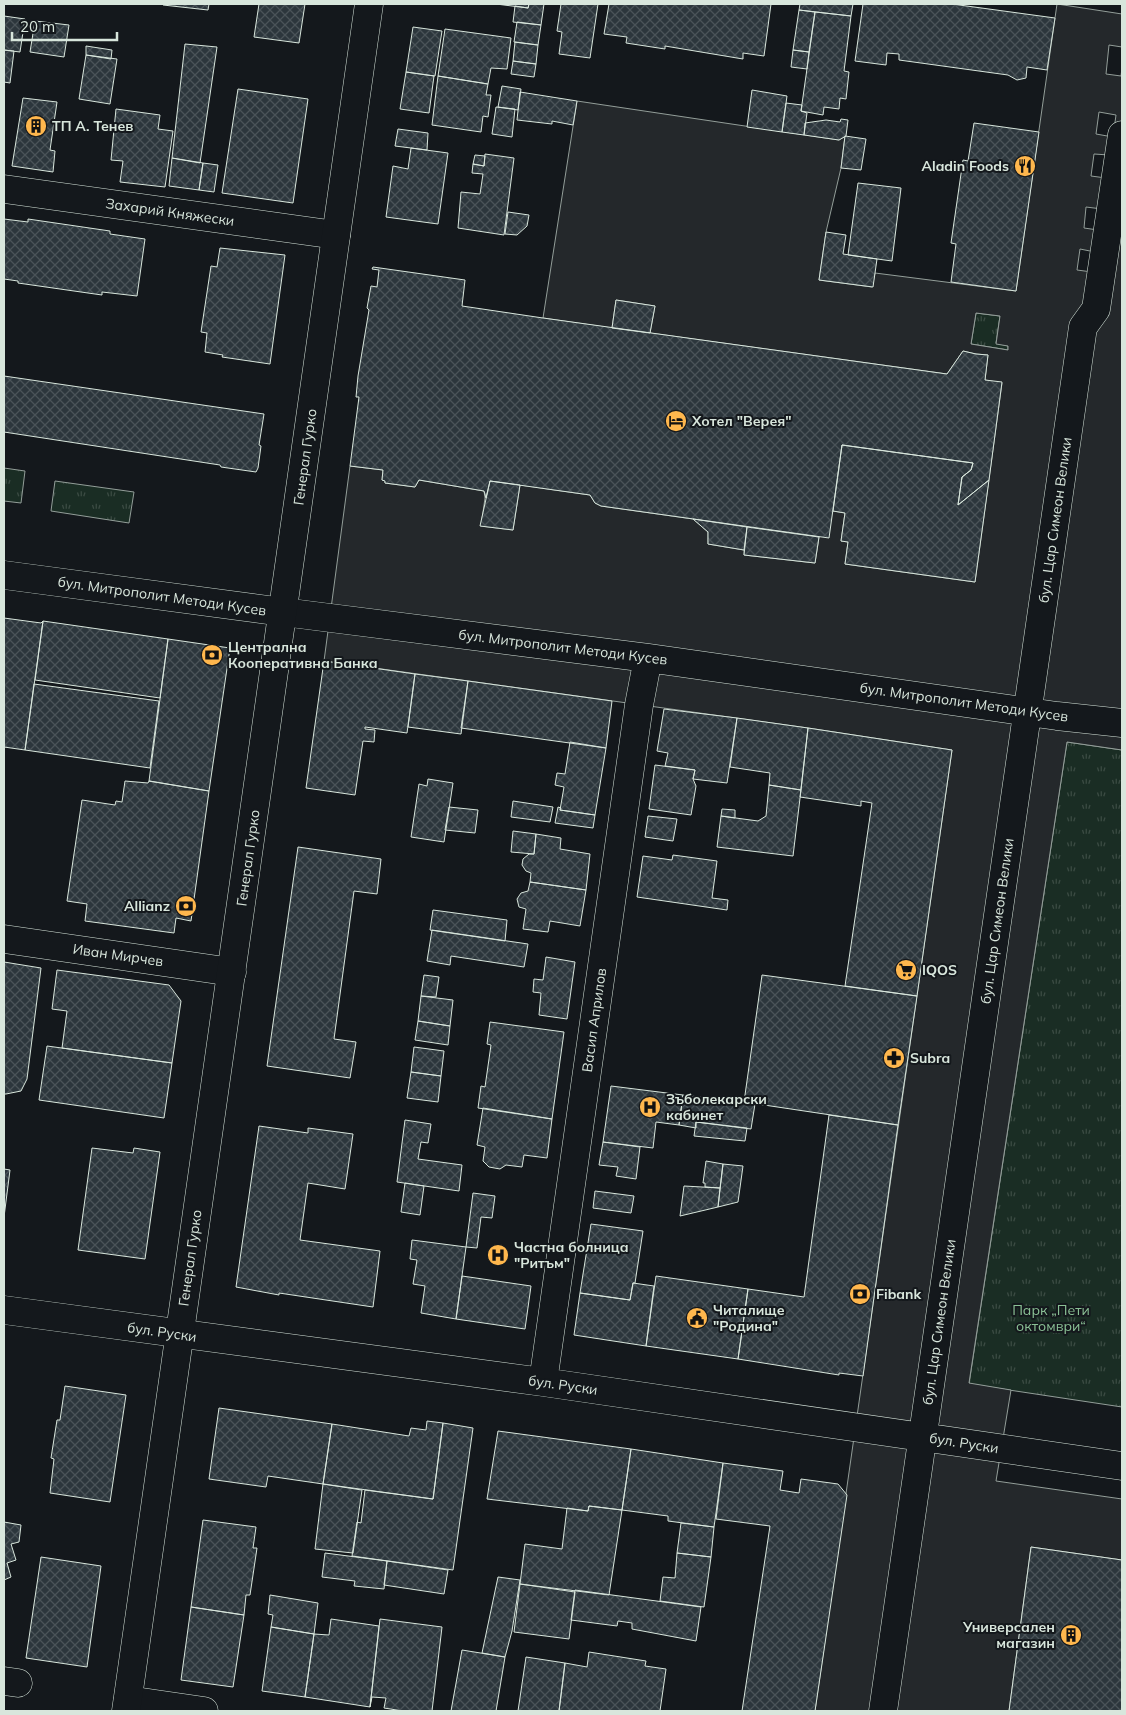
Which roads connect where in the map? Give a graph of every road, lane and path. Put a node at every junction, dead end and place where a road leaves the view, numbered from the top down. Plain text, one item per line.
1 (369, 4) edge
2 (1122, 135) edge
3 (4, 189) edge
4 (336, 235) junction
5 (4, 574) edge
6 (283, 612) junction
7 (648, 658) junction
8 (1027, 711) junction
9 (1122, 723) edge
10 (4, 939) edge
11 (232, 972) junction
12 (4, 1310) edge
13 (179, 1335) junction
14 (543, 1382) junction
15 (923, 1436) junction
16 (1122, 1466) edge
17 (127, 1706) edge
18 (204, 1711) edge
19 (883, 1711) edge

1 - 4 street, Генерал Гурко
2 - 8 street, бул. Цар Симеон Велики
3 - 4 street, Захарий Княжески
4 - 6 street, Генерал Гурко
5 - 6 street, бул. Митрополит Методи Кусев
6 - 7 street, бул. Митрополит Методи Кусев
6 - 11 street, Генерал Гурко
7 - 8 street, бул. Митрополит Методи Кусев
7 - 14 street, Васил Априлов
8 - 9 street, бул. Митрополит Методи Кусев
8 - 15 street, бул. Цар Симеон Велики
10 - 11 street, Иван Мирчев
11 - 13 street, Генерал Гурко
12 - 13 street, бул. Руски
13 - 14 street, бул. Руски
13 - 17 street, Генерал Гурко
14 - 15 street, бул. Руски
15 - 16 street, бул. Руски
15 - 19 street, бул. Цар Симеон Велики
17 - 18 street

